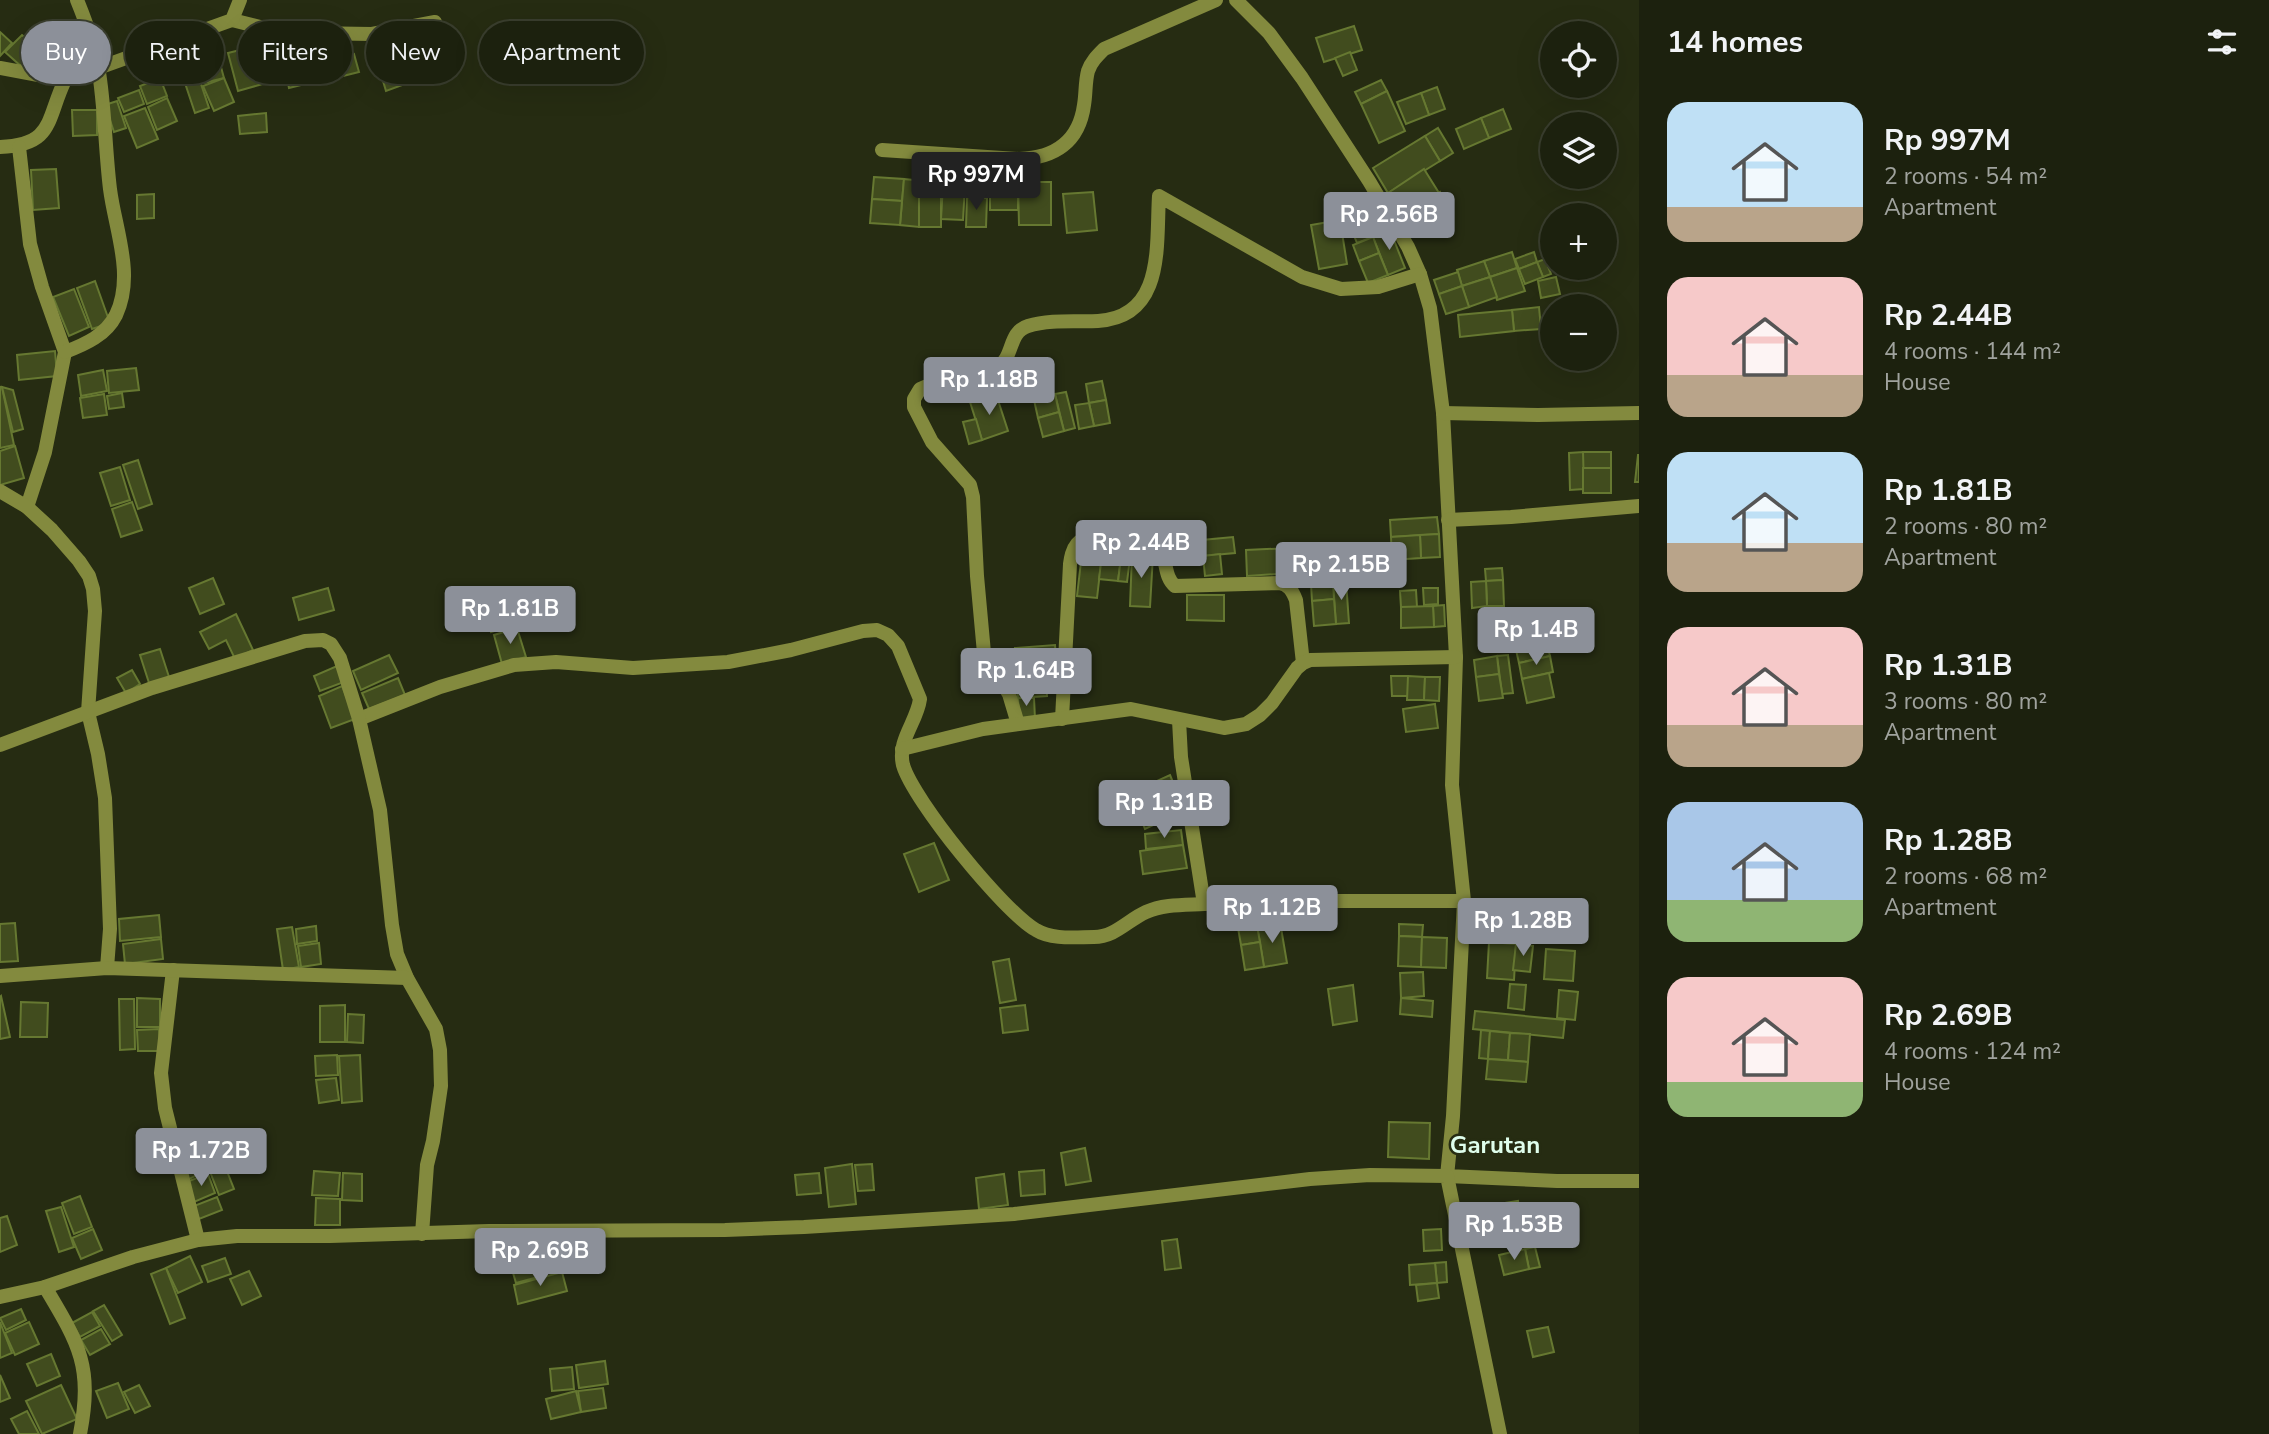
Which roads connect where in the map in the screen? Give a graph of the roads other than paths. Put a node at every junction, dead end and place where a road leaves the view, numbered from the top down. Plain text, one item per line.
1 (77, 0) edge
2 (240, 0) edge
3 (1216, 0) edge
4 (1236, 0) edge
5 (232, 20) junction
6 (86, 21) edge
7 (366, 34) edge
8 (111, 62) edge
9 (0, 68) edge
10 (21, 72) edge
11 (63, 84) edge
12 (100, 84) edge
13 (0, 147) edge
14 (19, 147) junction
15 (882, 150) dead end
16 (1420, 274) junction
17 (65, 352) junction
18 (1443, 413) junction
19 (1639, 413) edge
20 (0, 491) edge
21 (1639, 506) edge
22 (27, 507) junction
23 (1448, 520) junction
24 (1456, 657) junction
25 (1303, 663) junction
26 (88, 712) junction
27 (359, 719) junction
28 (1062, 719) junction
29 (1179, 720) junction
30 (1018, 724) junction
31 (0, 745) edge
32 (902, 749) junction
33 (1464, 901) junction
34 (1204, 904) junction
35 (107, 968) junction
36 (173, 970) junction
37 (0, 976) edge
38 (407, 978) junction
39 (1447, 1176) junction
40 (1639, 1181) edge
41 (422, 1234) junction
42 (198, 1240) junction
43 (45, 1287) junction
44 (0, 1297) edge
45 (80, 1434) edge
46 (1500, 1434) edge

1 - 6 street
2 - 5 street
3 - 15 street
4 - 16 street
5 - 7 street
5 - 8 street
9 - 10 street
11 - 14 street
12 - 17 street
13 - 14 street
14 - 17 street
16 - 18 street
16 - 30 street
17 - 22 street
18 - 19 street
18 - 23 street
20 - 22 street
21 - 23 street
22 - 26 street
23 - 24 street
24 - 25 street
24 - 33 street
25 - 28 street
25 - 29 street
26 - 27 street
26 - 31 street
26 - 35 street
27 - 32 street
27 - 38 street
28 - 29 street
28 - 30 street
29 - 34 street
30 - 32 street
32 - 34 street
33 - 34 street
33 - 39 street
35 - 36 street
35 - 37 street
36 - 38 street
36 - 42 street
38 - 41 street
39 - 40 street
39 - 41 street
39 - 46 street
41 - 42 street
42 - 43 street
43 - 44 street
43 - 45 street

